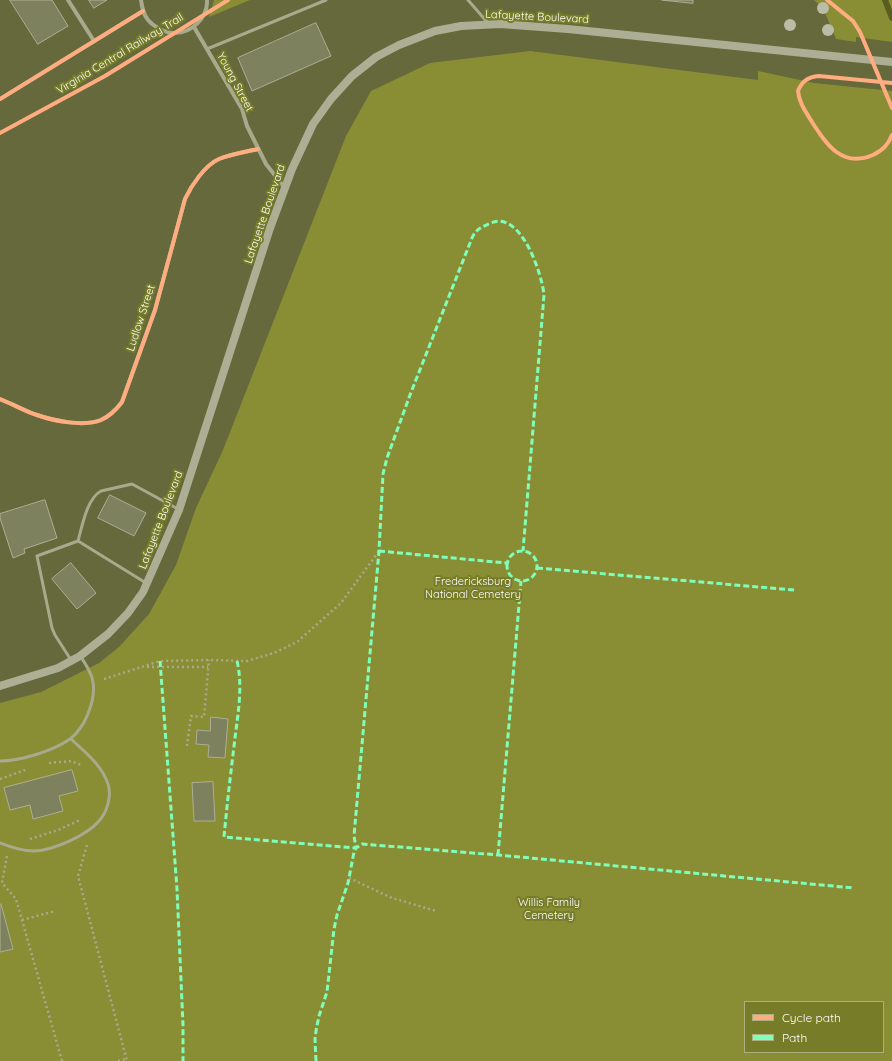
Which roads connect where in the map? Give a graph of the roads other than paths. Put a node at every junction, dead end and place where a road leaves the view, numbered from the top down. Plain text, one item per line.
1 (68, 0) edge
2 (141, 0) edge
3 (207, 0) edge
4 (326, 0) edge
5 (468, 0) edge
6 (143, 11) junction
7 (489, 24) junction
8 (194, 27) junction
9 (94, 41) junction
10 (207, 49) junction
11 (892, 62) edge
12 (0, 100) edge
13 (258, 149) junction
14 (284, 188) junction
15 (0, 399) edge
16 (179, 510) junction
17 (78, 541) junction
18 (148, 584) junction
19 (80, 656) junction
20 (71, 660) junction
21 (0, 686) edge
22 (71, 739) junction
23 (0, 761) edge
24 (0, 843) edge

1 - 9 street
2 - 6 street
3 - 8 street
4 - 10 lane
5 - 7 lane
6 - 8 street
6 - 9 street
7 - 11 main road, Lafayette Boulevard
7 - 14 main road, Lafayette Boulevard
8 - 10 street, Young Street
9 - 12 street
10 - 13 street, Young Street
13 - 14 street, Young Street
13 - 15 street, Ludlow Street
14 - 16 main road, Lafayette Boulevard
16 - 17 lane
16 - 18 main road, Lafayette Boulevard
17 - 18 lane
17 - 20 lane
18 - 19 main road, Lafayette Boulevard
19 - 20 main road, Lafayette Boulevard
19 - 22 lane
20 - 21 main road, Lafayette Boulevard
22 - 23 lane
22 - 24 lane

